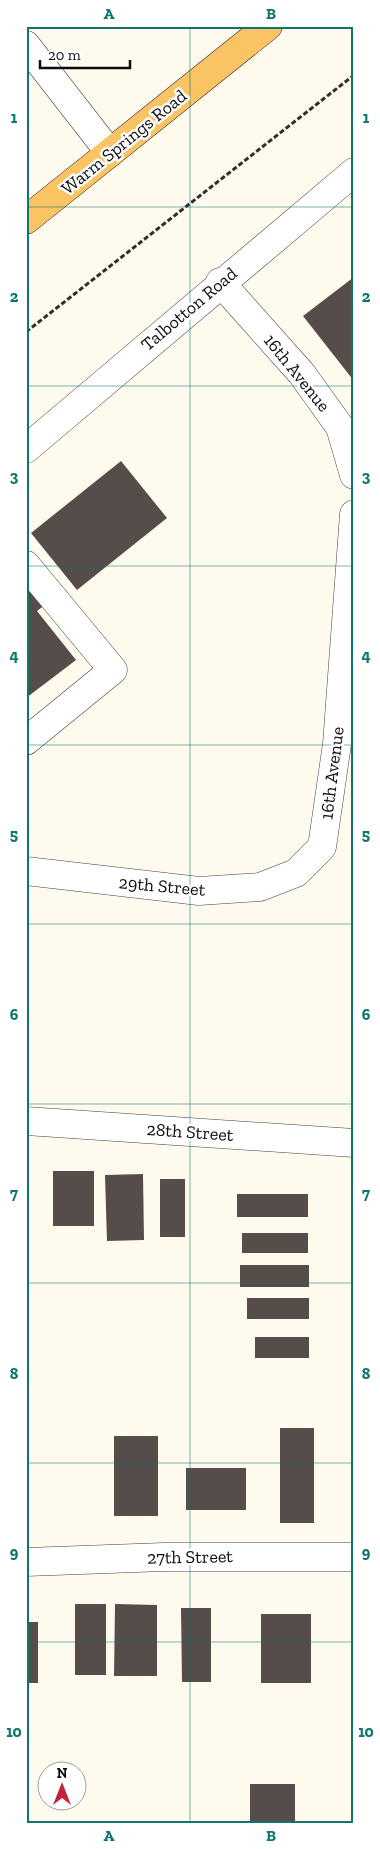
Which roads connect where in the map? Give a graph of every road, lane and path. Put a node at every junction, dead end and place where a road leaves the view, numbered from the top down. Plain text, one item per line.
1 (268, 26) edge
2 (26, 45) edge
3 (354, 76) edge
4 (110, 153) junction
5 (354, 172) edge
6 (26, 220) edge
7 (220, 282) junction
8 (26, 332) edge
9 (26, 449) edge
10 (354, 475) edge
11 (354, 514) edge
12 (26, 565) edge
13 (26, 741) edge
14 (26, 871) edge
15 (296, 873) joint
16 (26, 1121) edge
17 (354, 1143) edge
18 (354, 1557) edge
19 (26, 1562) edge

1 - 4 main road, Warm Springs Road
2 - 4 street
3 - 8 path
4 - 6 main road, Warm Springs Road
5 - 7 street, Talbotton Road
7 - 9 street, Talbotton Road
7 - 10 street, 16th Avenue
11 - 15 street, 16th Avenue
12 - 13 street
14 - 15 street, 29th Street
16 - 17 street, 28th Street
18 - 19 street, 27th Street

